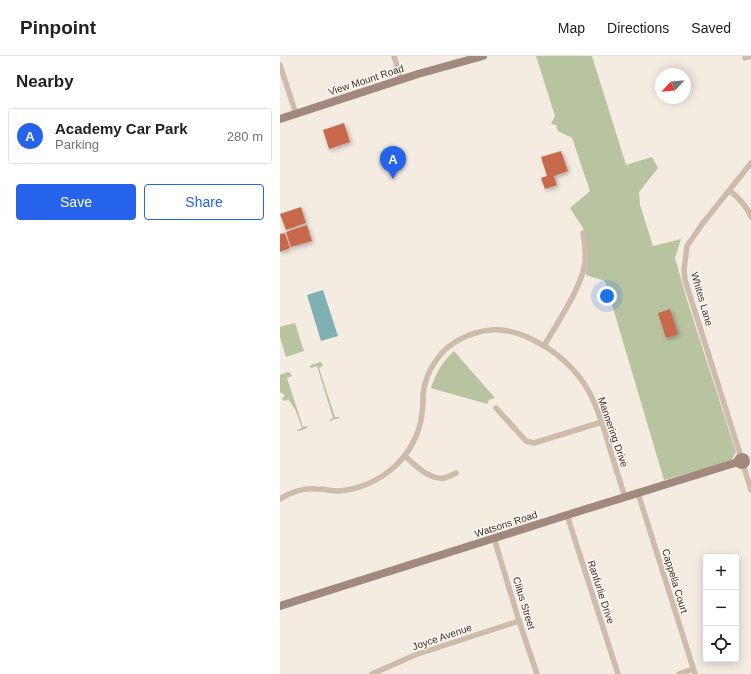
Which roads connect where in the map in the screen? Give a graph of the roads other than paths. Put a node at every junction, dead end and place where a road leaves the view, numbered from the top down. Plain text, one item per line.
1 (394, 56) edge
2 (483, 56) edge
3 (280, 65) edge
4 (401, 79) junction
5 (296, 114) junction
6 (280, 119) edge
7 (751, 163) edge
8 (730, 190) junction
9 (751, 217) edge
10 (583, 233) dead end
11 (544, 346) junction
12 (496, 408) dead end
13 (602, 422) junction
14 (404, 456) junction
15 (744, 460) edge
16 (456, 473) dead end
17 (751, 490) edge
18 (638, 492) junction
19 (625, 497) junction
20 (280, 499) edge
21 (567, 515) junction
22 (494, 538) junction
23 (280, 606) edge
24 (520, 621) junction
25 (694, 672) edge
26 (372, 674) edge
27 (537, 674) edge
28 (618, 674) edge
29 (679, 674) edge

1 - 4 street
2 - 4 street, View Mount Road
3 - 5 street
4 - 5 street, View Mount Road
5 - 6 street, View Mount Road
7 - 8 street, Whites Lane
8 - 9 street
8 - 15 street, Whites Lane
10 - 11 street
11 - 13 street, Mannering Drive
11 - 14 street, Mannering Drive
12 - 13 street
13 - 19 street, Mannering Drive
14 - 16 street
14 - 20 street, Mannering Drive
15 - 17 street, Whites Lane
15 - 18 street, Watsons Road
18 - 19 street, Watsons Road
18 - 25 street, Cappella Court
19 - 21 street, Watsons Road
21 - 22 street, Watsons Road
21 - 28 street, Ranfurlie Drive
22 - 23 street, Watsons Road
22 - 24 street, Clitus Street
24 - 26 street, Joyce Avenue
24 - 27 street, Clitus Street
25 - 29 street

